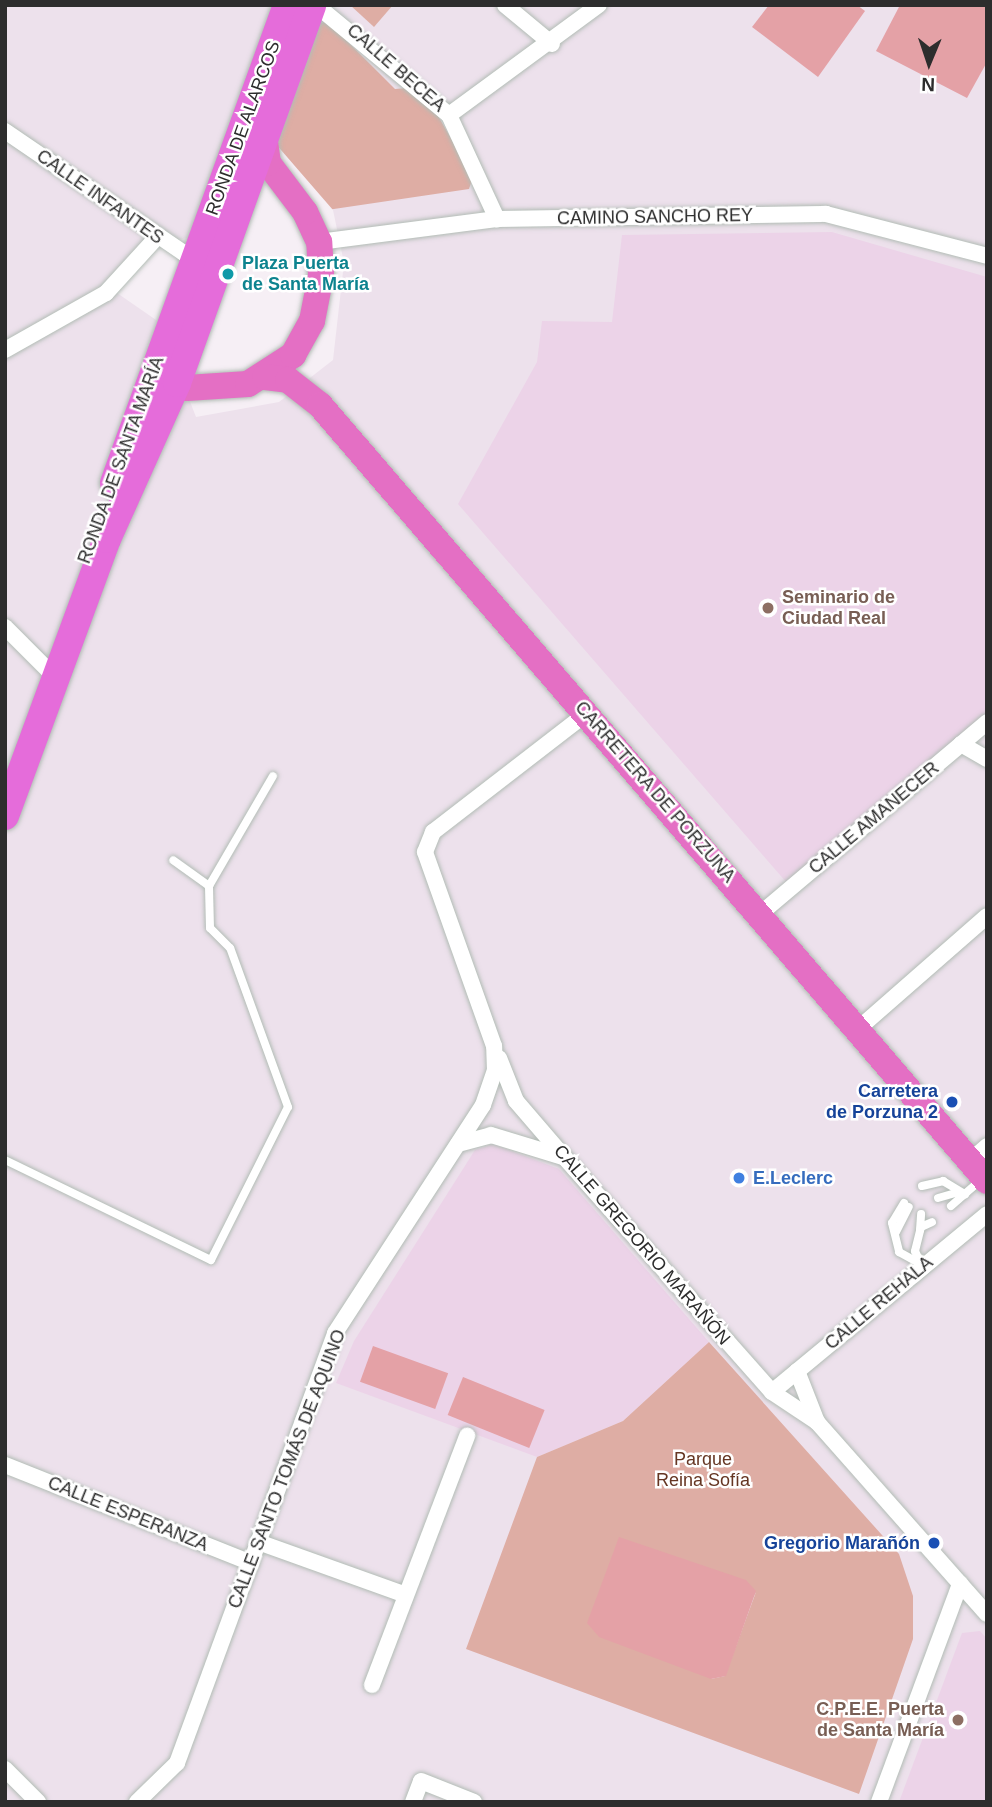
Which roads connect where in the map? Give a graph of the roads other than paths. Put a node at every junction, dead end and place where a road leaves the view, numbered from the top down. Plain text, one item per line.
1 (287, 5) edge
2 (314, 5) edge
3 (505, 5) edge
4 (599, 5) edge
5 (552, 44) junction
6 (449, 115) junction
7 (5, 131) edge
8 (265, 142) junction
9 (253, 177) junction
10 (222, 187) junction
11 (293, 198) junction
12 (497, 219) junction
13 (157, 237) junction
14 (318, 242) junction
15 (198, 250) junction
16 (987, 256) edge
17 (304, 337) junction
18 (5, 350) edge
19 (265, 377) junction
20 (177, 383) junction
21 (212, 391) junction
22 (320, 405) junction
23 (163, 416) junction
24 (5, 627) edge
25 (50, 674) junction
26 (587, 713) junction
27 (987, 722) edge
28 (961, 744) junction
29 (987, 759) edge
30 (273, 776) dead end
31 (5, 779) edge
32 (5, 816) edge
33 (173, 860) dead end
34 (209, 886) junction
35 (760, 914) junction
36 (987, 916) edge
37 (858, 1029) junction
38 (494, 1046) junction
39 (458, 1144) junction
40 (565, 1158) junction
41 (5, 1160) edge
42 (975, 1175) edge
43 (927, 1186) dead end
44 (938, 1198) dead end
45 (906, 1205) dead end
46 (951, 1206) dead end
47 (921, 1214) dead end
48 (987, 1214) edge
49 (932, 1222) dead end
50 (920, 1230) junction
51 (923, 1264) junction
52 (797, 1371) junction
53 (772, 1392) junction
54 (817, 1422) junction
55 (467, 1436) dead end
56 (5, 1465) edge
57 (258, 1542) junction
58 (251, 1563) junction
59 (960, 1584) junction
60 (407, 1595) junction
61 (987, 1614) edge
62 (372, 1685) dead end
63 (5, 1769) edge
64 (38, 1802) edge
65 (137, 1802) edge
66 (413, 1802) edge
67 (474, 1802) edge
68 (879, 1802) edge

1 - 10 highway, RONDA DE ALARCOS
2 - 6 street, CALLE BECEA
2 - 8 highway, RONDA DE ALARCOS
3 - 5 street
4 - 5 street
5 - 6 street
6 - 12 street, CALLE BECEA
7 - 13 street, CALLE INFANTES
8 - 9 highway
8 - 11 main road
9 - 10 main road
9 - 11 main road
9 - 20 highway
10 - 15 highway, RONDA DE ALARCOS
11 - 14 main road
12 - 14 street, CAMINO SANCHO REY
12 - 16 street, CAMINO SANCHO REY
13 - 15 street, CALLE INFANTES
13 - 18 street
14 - 17 main road
15 - 20 main road
15 - 25 highway, RONDA DE SANTA MARÍA
17 - 19 main road
17 - 22 main road
19 - 21 main road
19 - 22 main road, CARRETERA DE PORZUNA
20 - 21 main road
20 - 23 highway, RONDA DE SANTA MARÍA
21 - 23 main road
22 - 26 main road, CARRETERA DE PORZUNA
23 - 25 highway, RONDA DE SANTA MARÍA
24 - 25 street
25 - 31 highway
25 - 32 highway
26 - 35 main road, CARRETERA DE PORZUNA
26 - 38 street, CALLE SANTO TOMÁS DE AQUINO
27 - 28 street, CALLE AMANECER
28 - 29 street
28 - 35 street, CALLE AMANECER
30 - 34 lane
33 - 34 lane
34 - 41 lane
35 - 37 main road, CARRETERA DE PORZUNA
36 - 37 street
37 - 42 main road, CARRETERA DE PORZUNA
38 - 39 street, CALLE SANTO TOMÁS DE AQUINO
38 - 40 street, CALLE GREGORIO MARAÑÓN
39 - 40 street
39 - 57 street, CALLE SANTO TOMÁS DE AQUINO
40 - 53 street, CALLE GREGORIO MARAÑÓN
42 - 43 lane
42 - 44 lane
42 - 46 lane
45 - 51 lane
47 - 50 lane
48 - 51 street, CALLE REHALA
49 - 50 lane
50 - 51 lane
51 - 52 street, CALLE REHALA
52 - 53 street, CALLE REHALA
52 - 54 street, CALLE GREGORIO MARAÑÓN
53 - 54 street, CALLE GREGORIO MARAÑÓN
54 - 59 street, CALLE GREGORIO MARAÑÓN
55 - 60 street
56 - 58 street, CALLE ESPERANZA
57 - 58 street, CALLE SANTO TOMÁS DE AQUINO
57 - 60 street
58 - 65 street, CALLE SANTO TOMÁS DE AQUINO
59 - 61 street, CALLE GREGORIO MARAÑÓN
59 - 68 street
60 - 62 street
63 - 64 street
66 - 67 street

